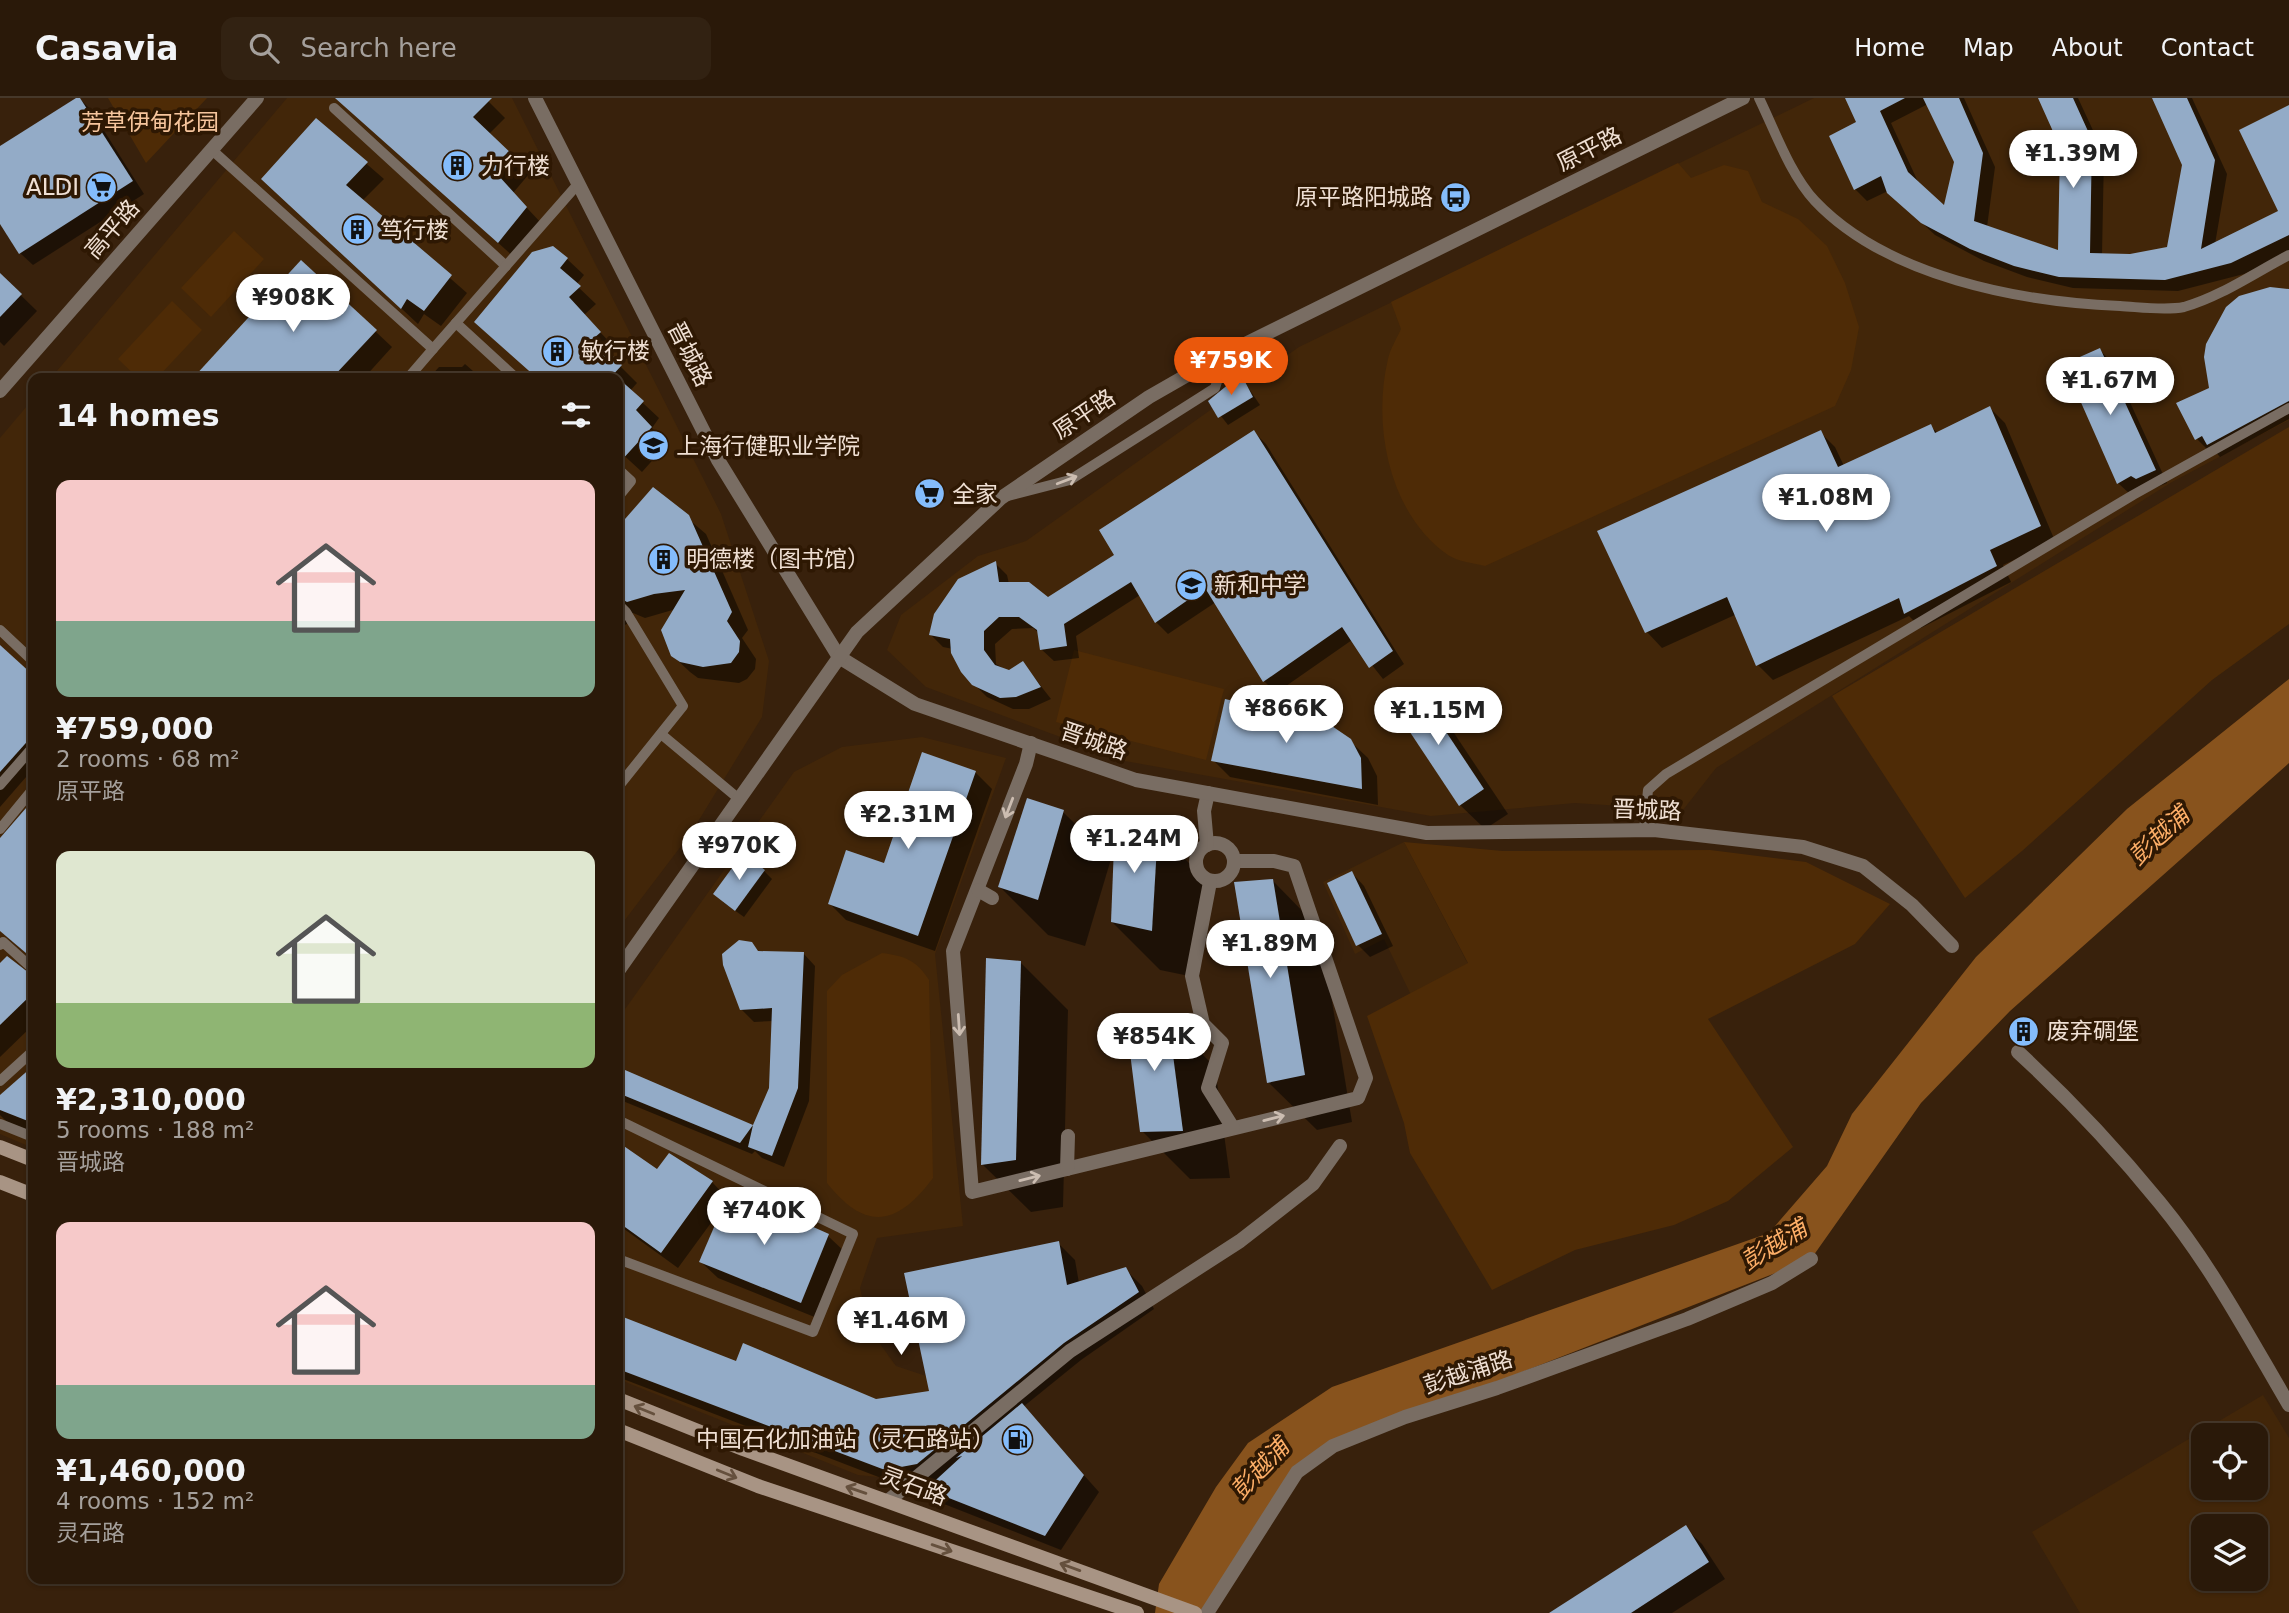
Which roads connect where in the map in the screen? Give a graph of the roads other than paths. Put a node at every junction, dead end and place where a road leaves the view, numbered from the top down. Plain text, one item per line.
1 (257, 98) edge
2 (535, 98) edge
3 (1743, 98) edge
4 (1759, 98) edge
5 (334, 108) dead end
6 (212, 150) junction
7 (578, 184) junction
8 (2289, 255) edge
9 (506, 266) junction
10 (456, 323) junction
11 (433, 349) junction
12 (1226, 353) junction
13 (412, 373) edge
14 (511, 373) edge
15 (0, 391) edge
16 (2289, 408) edge
17 (623, 474) edge
18 (623, 491) edge
19 (1001, 498) junction
20 (623, 609) edge
21 (0, 630) edge
22 (28, 656) edge
23 (839, 657) junction
24 (662, 734) junction
25 (1031, 743) junction
26 (28, 753) edge
27 (623, 781) edge
28 (0, 785) edge
29 (1208, 793) junction
30 (28, 795) edge
31 (739, 799) junction
32 (0, 830) edge
33 (1644, 830) junction
34 (1207, 845) junction
35 (1235, 861) junction
36 (1210, 882) junction
37 (978, 890) junction
38 (992, 898) dead end
39 (0, 945) edge
40 (1952, 946) dead end
41 (28, 964) edge
42 (623, 964) edge
43 (2018, 1052) dead end
44 (28, 1056) edge
45 (0, 1081) edge
46 (623, 1122) edge
47 (0, 1124) edge
48 (1233, 1129) junction
49 (28, 1135) edge
50 (1068, 1136) dead end
51 (1340, 1146) dead end
52 (0, 1147) edge
53 (28, 1158) edge
54 (1067, 1169) junction
55 (0, 1182) edge
56 (28, 1193) edge
57 (1811, 1259) dead end
58 (623, 1261) edge
59 (623, 1401) edge
60 (2289, 1405) edge
61 (623, 1432) edge
62 (888, 1501) junction
63 (1136, 1613) edge
64 (1195, 1613) edge
65 (1207, 1613) edge

1 - 6 street, 高平路
2 - 7 street, 晋城路
3 - 12 street, 原平路
4 - 8 lane
5 - 9 lane
6 - 11 lane
6 - 15 street, 高平路
7 - 9 lane
7 - 23 street, 晋城路
9 - 10 lane
10 - 11 lane
10 - 14 lane
11 - 13 lane
12 - 19 street, 原平路
19 -> 12 lane
16 - 33 lane
17 - 18 lane
19 - 23 street, 原平路
20 - 24 lane
21 - 22 lane
23 - 25 street, 晋城路
23 - 31 street, 原平路
24 - 27 lane
24 - 31 lane
25 - 29 street, 晋城路
25 -> 37 street
26 - 28 lane
29 - 33 street, 晋城路
29 - 34 street
30 - 32 lane
31 - 42 street, 原平路
33 - 40 street, 晋城路
34 - 35 street
34 - 36 street
35 - 36 street
48 -> 35 street
36 - 48 street
37 - 38 street
37 -> 54 street
39 - 41 lane
43 - 60 street
44 - 45 lane
46 - 58 lane
47 - 49 lane
48 - 54 street
50 - 54 street
51 - 62 street
52 - 53 main road
55 - 56 main road
57 - 65 street, 彭越浦路
62 -> 59 main road, 灵石路
61 -> 63 main road
64 -> 62 main road, 灵石路

